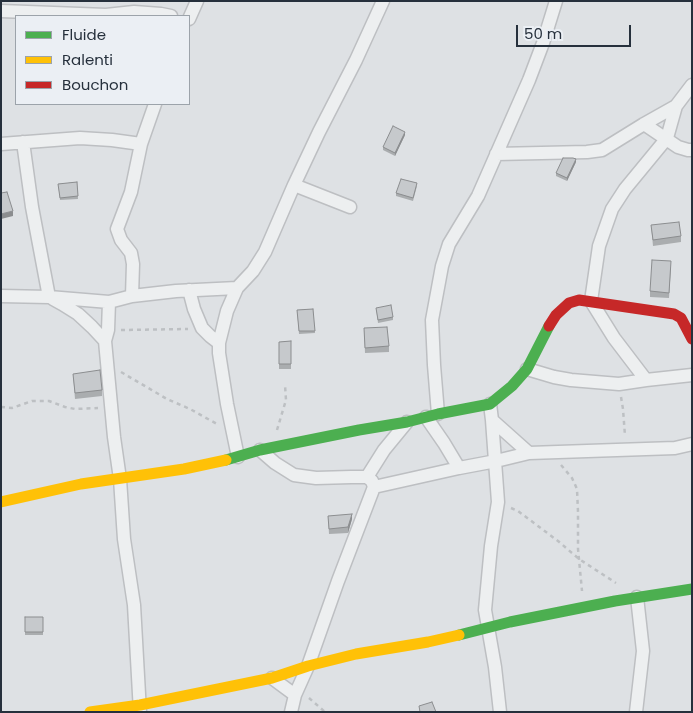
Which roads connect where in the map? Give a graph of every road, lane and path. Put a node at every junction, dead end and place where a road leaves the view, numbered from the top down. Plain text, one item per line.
1 (197, 1) edge
2 (383, 1) edge
3 (556, 1) edge
4 (1, 11) edge
5 (166, 15) edge
6 (190, 17) edge
7 (692, 85) edge
8 (155, 105) edge
9 (676, 106) junction
10 (644, 124) junction
11 (667, 138) junction
12 (23, 142) junction
13 (1, 144) edge
14 (141, 144) junction
15 (692, 150) edge
16 (496, 154) junction
17 (294, 185) junction
18 (350, 207) dead end
19 (237, 288) junction
20 (190, 290) junction
21 (1, 296) edge
22 (132, 296) junction
23 (49, 297) junction
24 (591, 301) junction
25 (109, 302) junction
26 (202, 328) junction
27 (106, 336) junction
28 (692, 339) edge
29 (219, 343) junction
30 (108, 365) junction
31 (527, 369) junction
32 (692, 375) edge
33 (646, 380) junction
34 (619, 384) junction
35 (285, 385) dead end
36 (490, 404) junction
37 (112, 406) junction
38 (1, 407) edge
39 (432, 415) junction
40 (492, 420) junction
41 (407, 422) junction
42 (233, 433) junction
43 (692, 444) edge
44 (264, 450) junction
45 (625, 450) junction
46 (550, 452) junction
47 (529, 453) junction
48 (238, 457) junction
49 (496, 461) junction
50 (459, 468) junction
51 (120, 479) junction
52 (370, 482) junction
53 (1, 502) edge
54 (498, 502) junction
55 (578, 559) junction
56 (692, 589) edge
57 (637, 597) junction
58 (584, 608) junction
59 (488, 628) junction
60 (308, 666) junction
61 (272, 678) junction
62 (297, 692) junction
63 (140, 708) edge
64 (90, 712) edge
65 (291, 712) edge
66 (325, 712) edge
67 (500, 712) edge
68 (636, 712) edge

1 - 6 street
2 - 17 street
3 - 16 street
4 - 5 street
7 - 9 street
8 - 14 street
9 - 10 street
9 - 11 street
10 - 11 street
10 - 16 street
11 - 15 street
11 - 24 street
12 - 13 street
12 - 14 street
12 - 23 street
14 - 22 street
16 - 39 street
17 - 18 street
17 - 19 street
19 - 20 street
19 - 29 street
20 - 22 street
20 - 26 street
21 - 23 street
22 - 25 street
23 - 25 street
23 - 27 street
24 - 28 street
24 - 31 street
24 - 33 street
25 - 27 street
26 - 27 path
26 - 29 street
27 - 30 street
29 - 42 street
30 - 37 street
30 - 42 path
31 - 34 street
31 - 36 street
32 - 33 street
33 - 34 street
34 - 45 path
35 - 44 path
36 - 39 street
36 - 40 street
37 - 38 path
37 - 51 street
39 - 41 street
39 - 50 street
40 - 47 street
40 - 49 street
41 - 44 street
41 - 52 street
42 - 48 street
43 - 45 street
44 - 48 street
44 - 52 street
45 - 46 street
46 - 47 street
46 - 55 path
47 - 49 street
48 - 51 street
49 - 50 street
49 - 54 street
50 - 52 street
51 - 53 street
51 - 63 street
52 - 60 street
54 - 55 path
54 - 59 street
55 - 57 path
55 - 58 path
56 - 57 street
57 - 58 street
57 - 68 street
58 - 59 street
59 - 60 street
59 - 67 street
60 - 61 street
60 - 62 street
61 - 62 street
61 - 63 street
62 - 65 street
62 - 66 path
63 - 64 street

